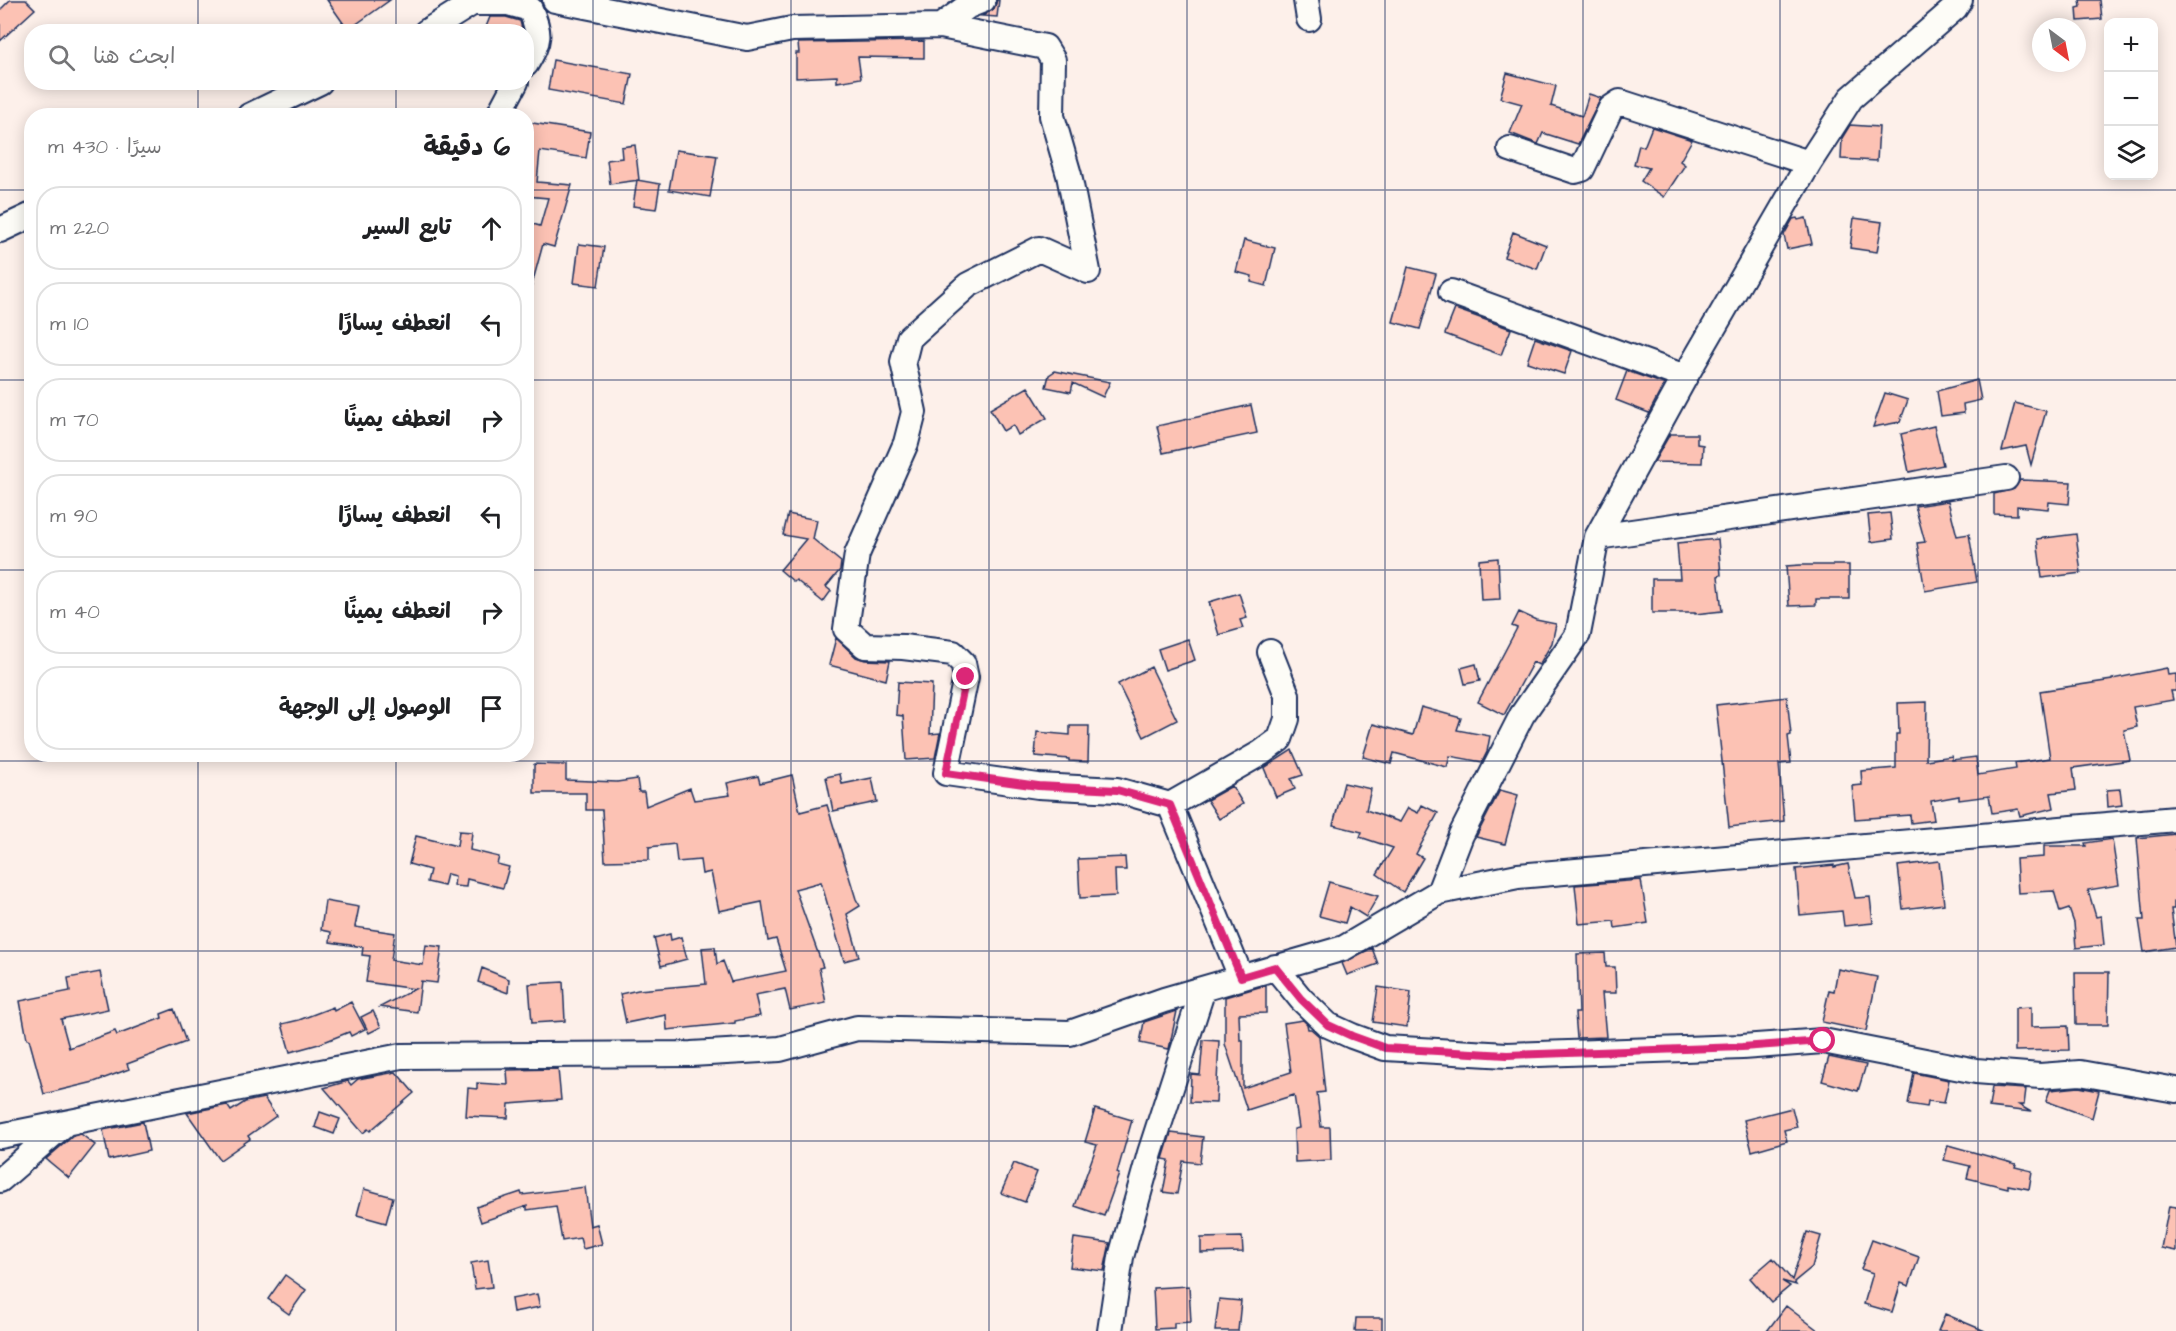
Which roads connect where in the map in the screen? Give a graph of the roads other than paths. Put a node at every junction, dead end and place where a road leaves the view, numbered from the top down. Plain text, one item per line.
1 (545, 0) edge
2 (555, 0) edge
3 (983, 0) edge
4 (1960, 0) edge
5 (475, 2) edge
6 (508, 3) junction
7 (439, 24) edge
8 (941, 26) junction
9 (534, 50) edge
10 (304, 90) edge
11 (512, 90) edge
12 (266, 108) edge
13 (502, 108) edge
14 (1510, 149) dead end
15 (1809, 162) junction
16 (24, 219) edge
17 (0, 230) edge
18 (1451, 292) dead end
19 (1684, 377) junction
20 (2006, 478) dead end
21 (1597, 537) junction
22 (1270, 652) dead end
23 (1170, 805) junction
24 (2176, 819) edge
25 (1439, 892) junction
26 (1275, 967) junction
27 (1241, 977) junction
28 (1203, 989) junction
29 (2176, 1090) edge
30 (68, 1122) junction
31 (0, 1136) edge
32 (0, 1180) edge
33 (1110, 1331) edge

1 - 6 street
2 - 8 street
3 - 8 street
4 - 15 street
5 - 6 street
5 - 7 street
6 - 9 street
8 - 23 street
10 - 12 street
11 - 13 street
14 - 15 street
15 - 19 street
16 - 17 street
18 - 19 street
19 - 21 street
20 - 21 street
21 - 25 street
22 - 23 street
23 - 27 street
24 - 25 street
25 - 26 street
26 - 27 street
26 - 29 street
27 - 28 street
28 - 30 street
28 - 33 street
30 - 31 street
30 - 32 street

